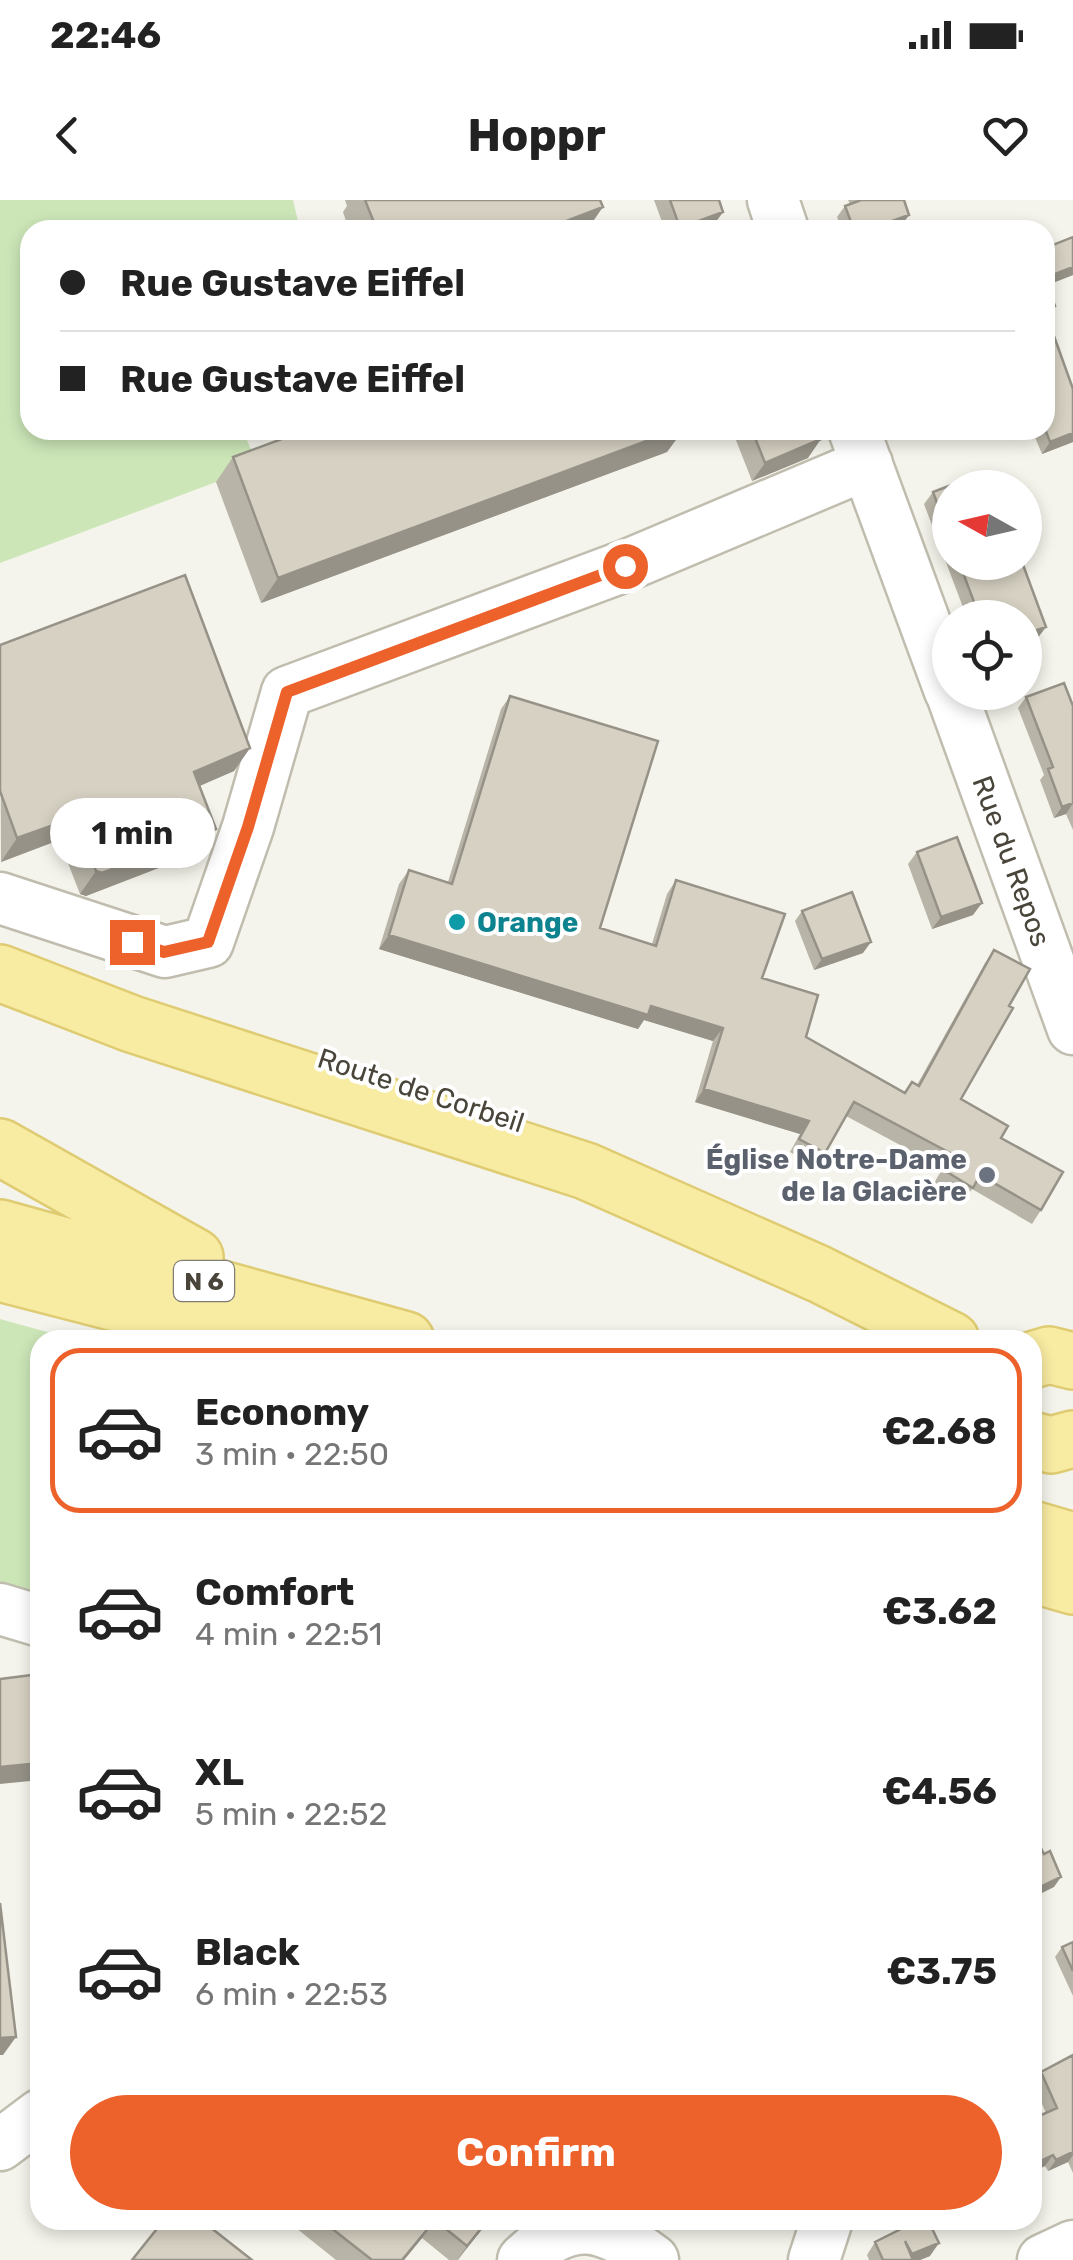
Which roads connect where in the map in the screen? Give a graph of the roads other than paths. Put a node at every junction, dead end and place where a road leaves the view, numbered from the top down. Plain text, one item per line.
1 (861, 447) edge
2 (932, 642) edge
3 (957, 710) edge
4 (0, 898) edge
5 (0, 960) edge
6 (0, 973) edge
7 (0, 1020) edge
8 (132, 1024) junction
9 (1073, 1029) edge
10 (0, 1148) edge
11 (0, 1228) edge
12 (819, 1274) junction
13 (22, 1279) edge
14 (256, 1317) edge
15 (114, 1330) edge
16 (341, 1330) edge
17 (932, 1330) edge
18 (1042, 1357) edge
19 (1073, 1361) edge
20 (1073, 1440) edge
21 (1042, 1443) edge
22 (1042, 1532) edge
23 (1073, 1541) edge
24 (1042, 1577) edge
25 (1073, 1586) edge
26 (0, 1610) edge
27 (30, 1618) edge
28 (30, 2122) edge
29 (0, 2146) edge
30 (579, 2230) edge
31 (598, 2230) edge
32 (824, 2230) edge
33 (1073, 2246) edge
34 (524, 2260) edge
35 (653, 2260) edge
36 (814, 2260) edge
37 (1043, 2260) edge

1 - 2 street, Rue du Repos
1 - 4 street
3 - 9 street, Rue du Repos
5 - 12 main road, Route de Corbeil
6 - 8 main road, Route de Corbeil
7 - 8 main road
8 - 12 main road, Route de Corbeil
10 - 14 main road
11 - 14 main road, N 6
12 - 17 main road, Route de Corbeil
13 - 14 main road, N 6
13 - 15 main road
14 - 16 main road, N 6
18 - 19 main road
20 - 21 main road
22 - 23 main road
24 - 25 main road
26 - 27 street
28 - 29 street
30 - 34 street
31 - 35 street
32 - 36 street
33 - 37 street

